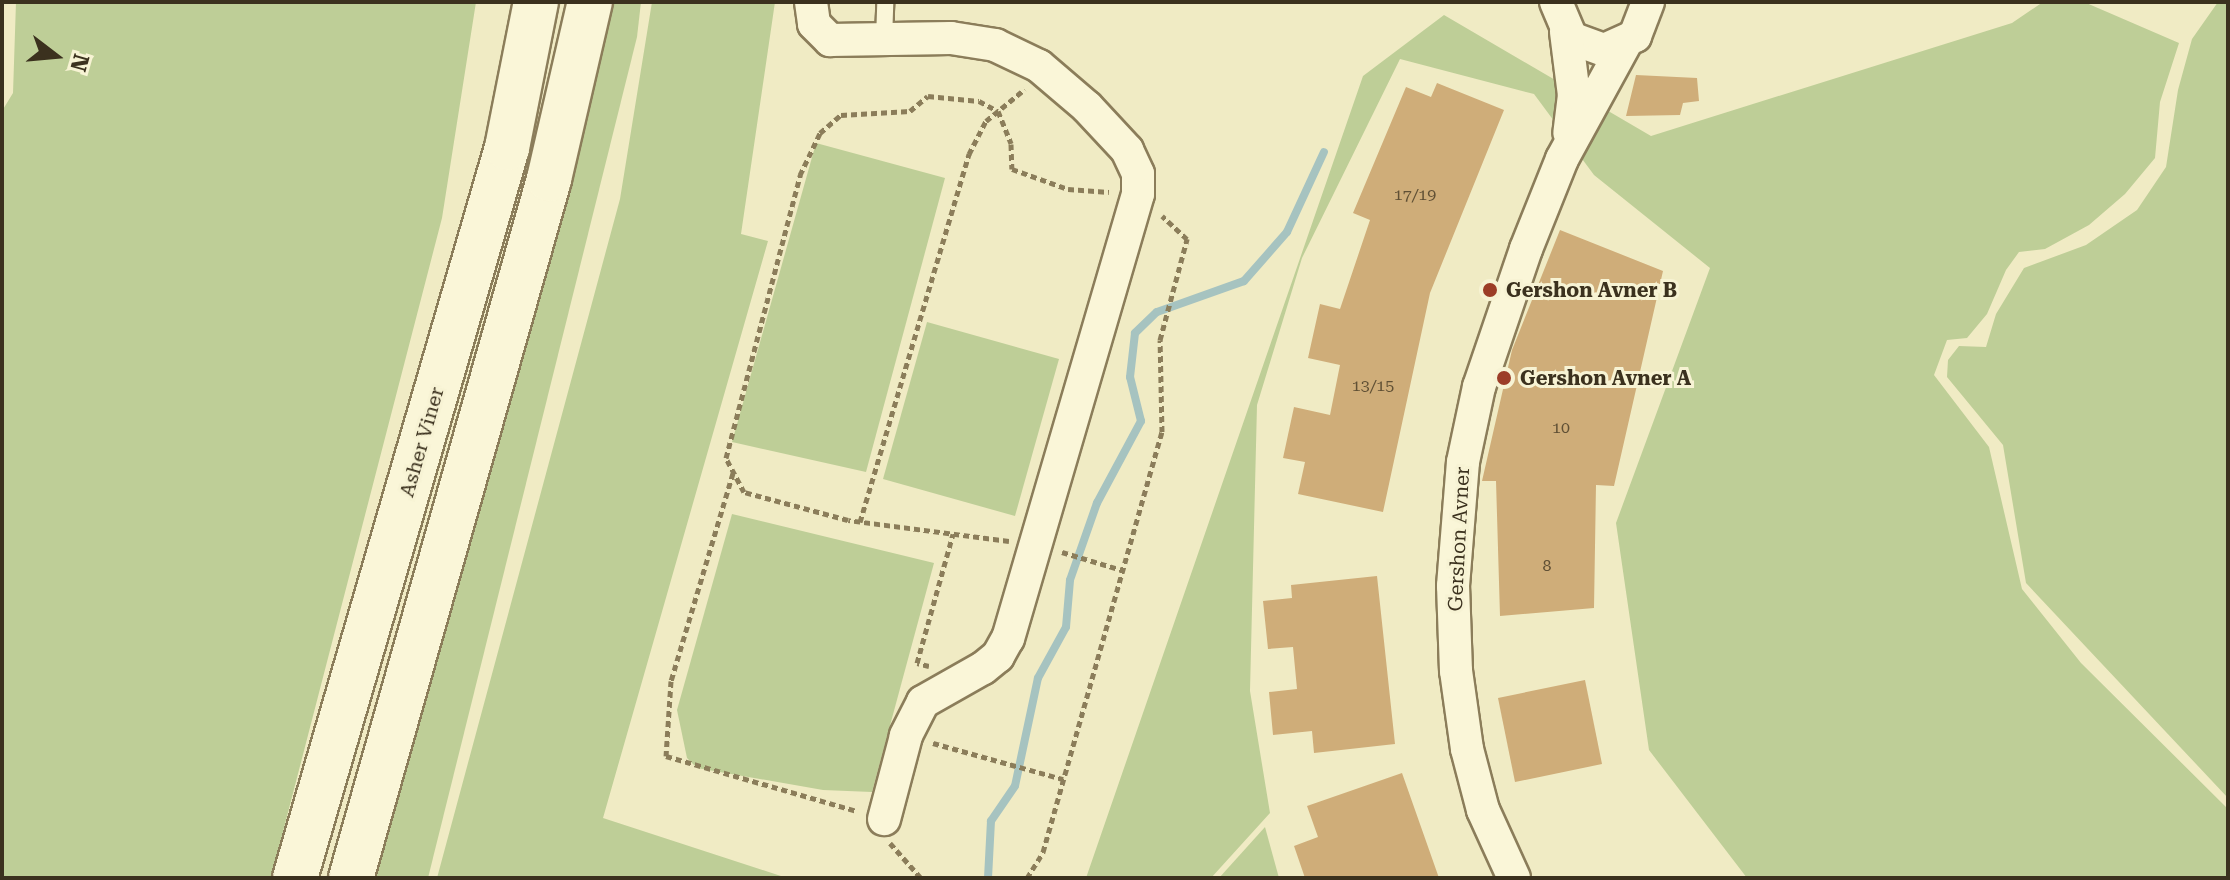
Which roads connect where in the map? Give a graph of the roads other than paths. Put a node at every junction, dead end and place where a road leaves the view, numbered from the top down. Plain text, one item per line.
1 (536, 2) edge
2 (590, 2) edge
3 (811, 2) edge
4 (885, 2) edge
5 (1648, 2) edge
6 (1558, 11) edge
7 (884, 40) junction
8 (1625, 44) junction
9 (1562, 159) junction
10 (884, 819) road end
11 (295, 878) edge
12 (351, 878) edge
13 (1514, 878) edge

1 - 11 main road, Asher Viner
2 - 12 main road
3 - 7 street
4 - 7 lane
5 - 8 street, Gershon Avner
6 - 8 street
6 - 9 street, Gershon Avner
7 - 10 street
8 - 9 street, Gershon Avner
9 - 13 street, Gershon Avner

